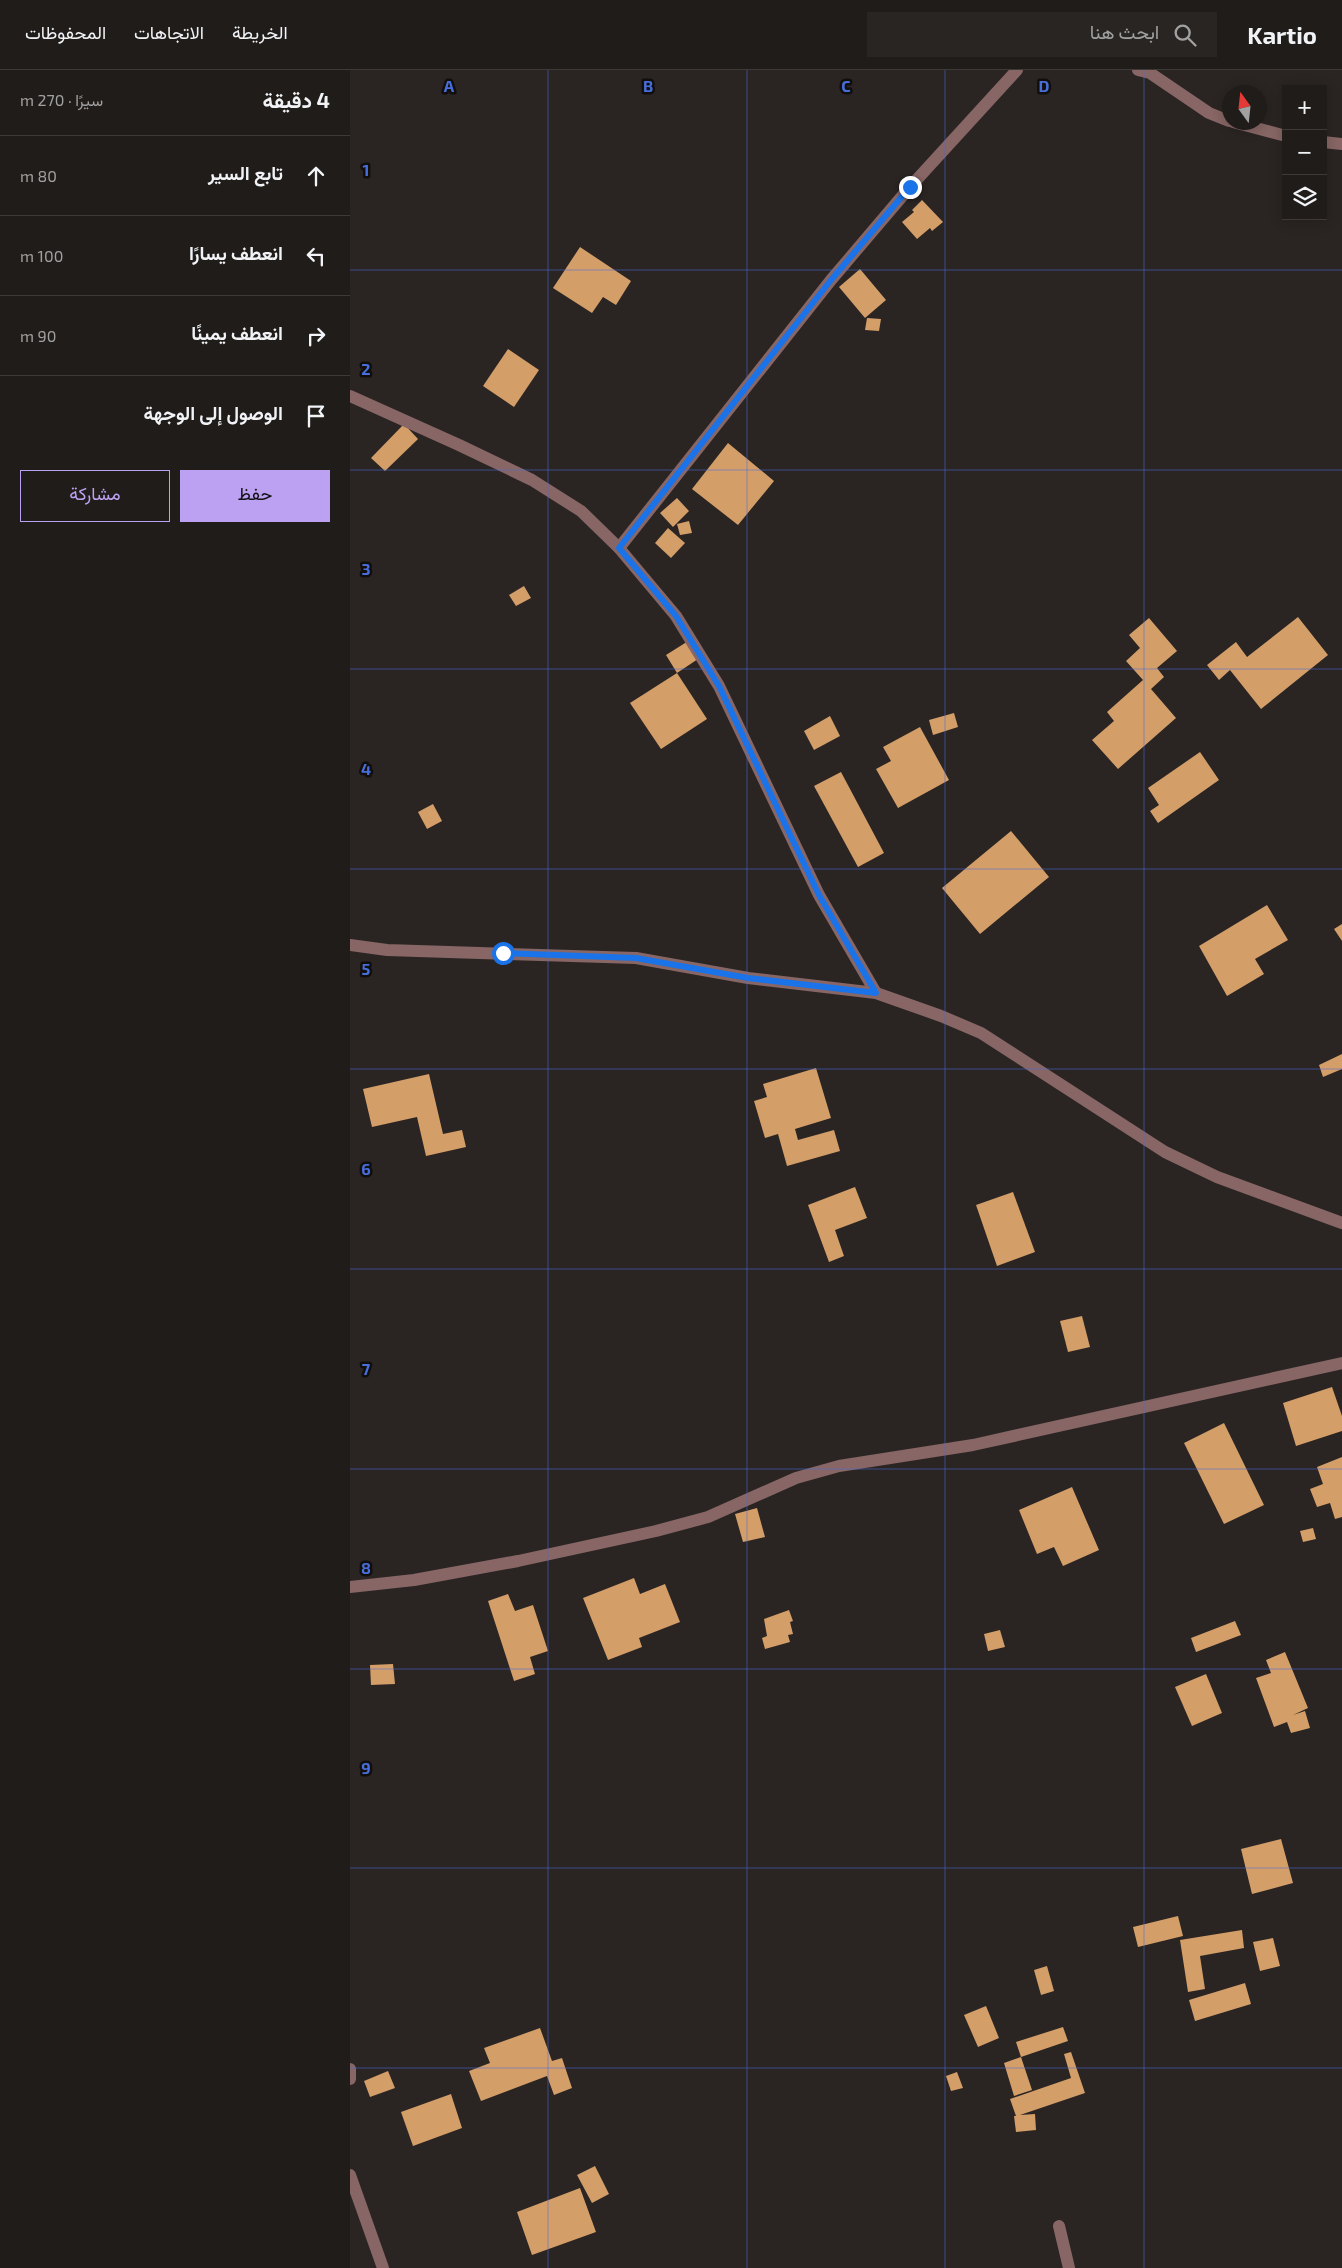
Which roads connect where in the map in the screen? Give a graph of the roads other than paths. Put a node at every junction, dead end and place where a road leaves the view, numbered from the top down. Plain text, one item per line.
1 (1017, 70) edge
2 (1138, 70) edge
3 (1222, 118) edge
4 (1263, 130) edge
5 (1282, 135) edge
6 (1327, 142) edge
7 (1342, 144) edge
8 (350, 396) edge
9 (619, 548) junction
10 (350, 945) edge
11 (876, 993) junction
12 (1342, 1223) edge
13 (1342, 1363) edge
14 (350, 1587) edge
15 (350, 2069) edge
16 (350, 2079) edge
17 (350, 2175) edge
18 (1059, 2226) dead end
19 (383, 2268) edge
20 (1070, 2268) edge

1 - 9 street
2 - 3 street
4 - 5 street
6 - 7 street
8 - 9 street
9 - 11 street
10 - 11 street
11 - 12 street
13 - 14 street
15 - 16 street
17 - 19 street
18 - 20 street

